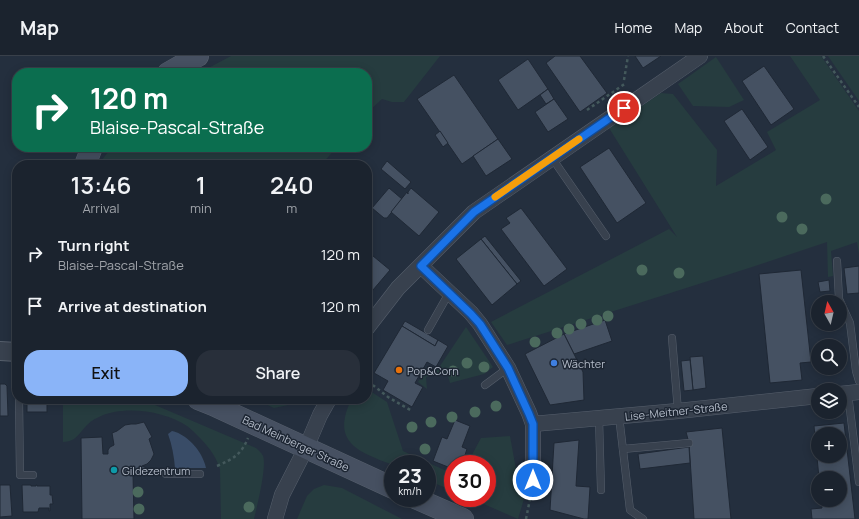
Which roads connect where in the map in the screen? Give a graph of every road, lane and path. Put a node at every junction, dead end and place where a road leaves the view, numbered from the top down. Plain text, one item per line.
1 (198, 56) edge
2 (628, 56) edge
3 (700, 56) edge
4 (824, 56) edge
5 (177, 68) edge
6 (859, 107) edge
7 (587, 110) dead end
8 (552, 158) junction
9 (606, 236) dead end
10 (838, 261) dead end
11 (421, 266) junction
12 (449, 293) junction
13 (372, 322) edge
14 (428, 330) dead end
15 (672, 338) dead end
16 (0, 351) edge
17 (12, 352) edge
18 (508, 368) junction
19 (859, 381) edge
20 (372, 385) edge
21 (485, 385) dead end
22 (849, 393) edge
23 (811, 397) edge
24 (19, 404) edge
25 (212, 404) edge
26 (326, 404) edge
27 (412, 411) dead end
28 (678, 411) junction
29 (619, 416) junction
30 (599, 418) junction
31 (533, 424) junction
32 (249, 436) dead end
33 (857, 442) edge
34 (689, 443) dead end
35 (306, 448) junction
36 (623, 449) junction
37 (217, 466) dead end
38 (166, 474) dead end
39 (200, 474) dead end
40 (33, 475) dead end
41 (533, 480) joint
42 (859, 482) edge
43 (384, 484) edge
44 (601, 490) dead end
45 (436, 507) edge
46 (275, 519) edge
47 (463, 519) edge
48 (526, 519) edge
49 (643, 519) edge

1 - 5 main road
2 - 7 path
3 - 8 street
4 - 6 path
8 - 9 lane
8 - 11 street
10 - 19 lane
11 - 12 street
11 - 13 street
12 - 14 lane
12 - 18 street
15 - 28 lane
16 - 17 street
18 - 21 lane
18 - 31 street
20 - 27 path
22 - 33 lane
23 - 28 street, Lise-Meitner-Straße
24 - 40 lane
25 - 35 main road, Bad Meinberger Straße
26 - 35 street
28 - 29 street, Lise-Meitner-Straße
29 - 30 street, Lise-Meitner-Straße
29 - 36 lane
30 - 31 street, Lise-Meitner-Straße
30 - 44 lane
31 - 41 street
32 - 37 path
33 - 42 lane
34 - 36 lane
35 - 43 main road, Bad Meinberger Straße
35 - 46 street
36 - 49 lane
38 - 39 lane
41 - 48 path
45 - 47 main road

